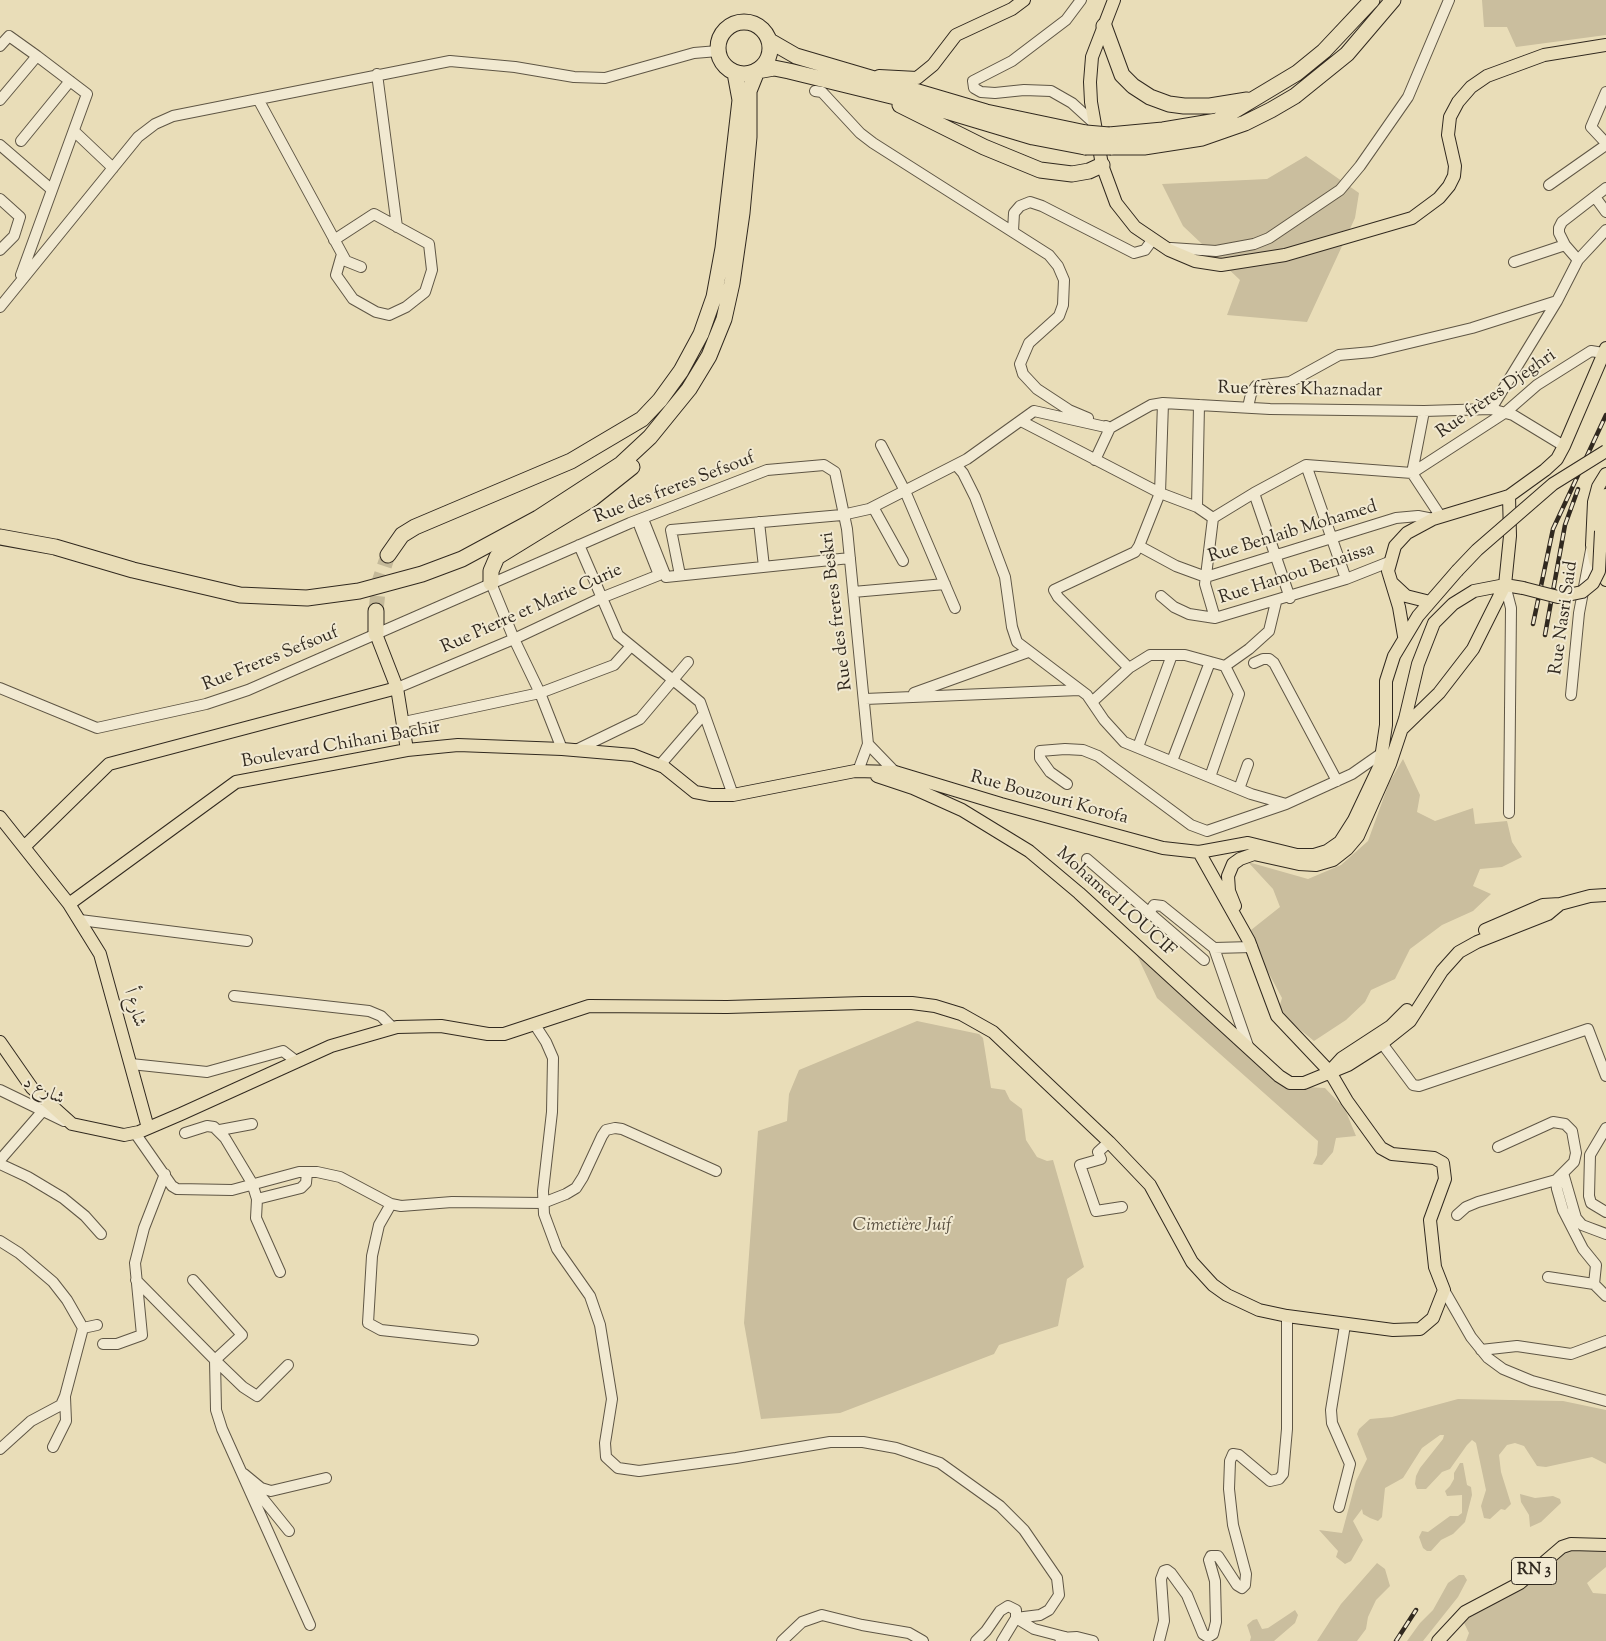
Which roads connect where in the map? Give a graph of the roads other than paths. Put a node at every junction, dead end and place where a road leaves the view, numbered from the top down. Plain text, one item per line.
1 (1024, 0) edge
2 (1081, 0) edge
3 (1114, 0) edge
4 (1372, 0) edge
5 (1392, 0) edge
6 (1449, 0) edge
7 (1104, 26) junction
8 (770, 41) junction
9 (1606, 45) edge
10 (0, 46) edge
11 (718, 51) junction
12 (37, 56) junction
13 (757, 71) junction
14 (736, 72) junction
15 (378, 74) junction
16 (859, 75) junction
17 (70, 81) junction
18 (815, 92) dead end
19 (874, 92) junction
20 (1606, 92) edge
21 (258, 98) junction
22 (1258, 98) junction
23 (0, 100) edge
24 (74, 132) junction
25 (1088, 135) junction
26 (21, 141) dead end
27 (1110, 141) junction
28 (1606, 144) edge
29 (0, 145) edge
30 (1102, 165) junction
31 (112, 168) junction
32 (1549, 185) dead end
33 (1606, 188) edge
34 (52, 189) junction
35 (1595, 197) junction
36 (0, 199) edge
37 (1606, 212) edge
38 (397, 227) junction
39 (1606, 230) edge
40 (1013, 231) junction
41 (1153, 239) junction
42 (334, 240) junction
43 (1565, 245) junction
44 (1165, 247) junction
45 (0, 250) edge
46 (342, 254) junction
47 (1578, 260) junction
48 (1514, 262) dead end
49 (361, 267) dead end
50 (17, 285) junction
51 (1557, 301) junction
52 (0, 307) edge
53 (1604, 350) edge
54 (689, 389) junction
55 (1162, 403) junction
56 (1199, 405) junction
57 (1248, 407) junction
58 (1491, 409) junction
59 (1424, 411) junction
60 (1506, 412) junction
61 (1021, 420) junction
62 (1110, 428) junction
63 (881, 445) dead end
64 (1564, 446) junction
65 (1606, 451) edge
66 (1095, 460) junction
67 (956, 465) junction
68 (1306, 465) junction
69 (1412, 473) junction
70 (1606, 474) edge
71 (905, 491) junction
72 (1160, 493) junction
73 (1254, 493) junction
74 (1606, 495) edge
75 (1510, 496) junction
76 (873, 507) junction
77 (1197, 507) junction
78 (842, 515) junction
79 (1213, 518) junction
80 (1437, 518) junction
81 (759, 522) junction
82 (0, 537) edge
83 (1332, 539) junction
84 (579, 545) junction
85 (1592, 545) junction
86 (1139, 546) junction
87 (388, 555) tunnel mouth
88 (1277, 555) junction
89 (850, 558) junction
90 (902, 561) dead end
91 (1389, 562) junction
92 (764, 567) junction
93 (680, 575) junction
94 (1206, 577) junction
95 (1606, 578) edge
96 (1389, 579) junction
97 (1346, 580) junction
98 (491, 584) junction
99 (945, 584) junction
100 (1505, 585) junction
101 (853, 592) junction
102 (1161, 596) dead end
103 (601, 598) junction
104 (1290, 598) junction
105 (1276, 602) junction
106 (1430, 602) junction
107 (955, 608) dead end
108 (376, 611) tunnel mouth
109 (1215, 618) junction
110 (376, 634) junction
111 (1404, 636) junction
112 (514, 639) junction
113 (631, 646) junction
114 (1028, 652) junction
115 (1172, 655) junction
116 (688, 662) dead end
117 (1210, 662) junction
118 (1254, 663) dead end
119 (1224, 666) junction
120 (1129, 668) junction
121 (673, 680) junction
122 (0, 688) edge
123 (397, 688) junction
124 (1079, 690) junction
125 (540, 693) junction
126 (1571, 695) dead end
127 (904, 697) junction
128 (865, 699) junction
129 (1092, 702) junction
130 (704, 714) junction
131 (404, 722) junction
132 (1386, 725) junction
133 (1402, 728) junction
134 (868, 744) junction
135 (1138, 747) junction
136 (562, 748) junction
137 (407, 750) junction
138 (576, 750) junction
139 (1382, 753) junction
140 (1172, 761) junction
141 (1248, 764) dead end
142 (660, 765) junction
143 (856, 771) junction
144 (895, 772) junction
145 (1210, 776) junction
146 (1337, 781) junction
147 (1067, 784) dead end
148 (1239, 789) junction
149 (733, 795) junction
150 (1001, 804) junction
151 (1286, 804) junction
152 (1510, 813) dead end
153 (0, 817) edge
154 (990, 826) junction
155 (24, 847) junction
156 (1199, 852) junction
157 (1086, 859) dead end
158 (1606, 895) edge
159 (69, 904) junction
160 (1148, 913) junction
161 (80, 920) junction
162 (247, 942) dead end
163 (1250, 944) junction
164 (1214, 948) junction
165 (1204, 960) dead end
166 (234, 996) dead end
167 (535, 1025) junction
168 (393, 1028) junction
169 (1378, 1038) junction
170 (0, 1042) edge
171 (1248, 1046) junction
172 (296, 1061) junction
173 (131, 1064) junction
174 (1330, 1072) junction
175 (1606, 1076) edge
176 (0, 1090) edge
177 (46, 1107) junction
178 (252, 1124) dead end
179 (148, 1128) junction
180 (1606, 1128) edge
181 (220, 1130) junction
182 (135, 1133) junction
183 (185, 1133) dead end
184 (1109, 1142) junction
185 (1498, 1147) dead end
186 (0, 1162) edge
187 (716, 1171) dead end
188 (308, 1172) junction
189 (164, 1174) junction
190 (1559, 1176) junction
191 (252, 1183) junction
192 (257, 1198) junction
193 (543, 1203) junction
194 (391, 1204) junction
195 (1122, 1207) dead end
196 (1606, 1212) edge
197 (1456, 1216) dead end
198 (101, 1234) dead end
199 (1606, 1234) edge
200 (0, 1241) edge
201 (280, 1272) dead end
202 (1548, 1277) dead end
203 (136, 1280) junction
204 (193, 1280) dead end
205 (1594, 1284) junction
206 (1444, 1290) junction
207 (1606, 1296) edge
208 (1287, 1316) junction
209 (97, 1325) dead end
210 (1345, 1325) junction
211 (84, 1328) junction
212 (473, 1340) dead end
213 (1606, 1341) edge
214 (103, 1344) dead end
215 (1481, 1350) junction
216 (215, 1360) junction
217 (288, 1365) dead end
218 (66, 1396) junction
219 (1606, 1401) edge
220 (53, 1447) dead end
221 (0, 1449) edge
222 (242, 1474) junction
223 (326, 1478) dead end
224 (1339, 1507) dead end
225 (289, 1531) dead end
226 (1606, 1545) edge
227 (1016, 1618) junction
228 (310, 1625) dead end
229 (1065, 1637) junction
230 (782, 1641) edge
231 (923, 1641) edge
232 (976, 1641) edge
233 (1002, 1641) edge
234 (1052, 1641) edge
235 (1093, 1641) edge
236 (1159, 1641) edge
237 (1438, 1641) edge

1 - 16 main road
2 - 25 street
3 - 7 main road
4 - 22 highway
5 - 27 highway
6 - 44 street
7 - 22 highway
7 - 25 main road
8 - 11 highway
8 - 13 highway
8 - 16 highway
9 - 44 main road
10 - 12 street
11 - 14 highway
11 - 15 street
12 - 17 street
12 - 23 street
13 - 14 highway
13 - 19 highway
13 - 54 highway
14 - 87 highway
15 - 21 street
15 - 38 street
16 - 25 highway
17 - 24 street
17 - 26 street
18 - 40 street
19 - 25 highway
19 - 30 highway
20 - 28 street
21 - 31 street
21 - 42 street
22 - 27 highway
24 - 31 street
24 - 34 street
25 - 27 highway, bridge
25 - 30 main road
28 - 32 street
29 - 34 street
30 - 41 main road
31 - 50 street
33 - 35 street
34 - 50 street
35 - 37 street
35 - 43 street
36 - 45 street
38 - 42 street
38 - 46 street
39 - 47 street
40 - 41 street
40 - 62 street
41 - 44 main road
42 - 46 street
43 - 47 street
43 - 48 street
46 - 49 street
47 - 51 street
50 - 52 street
51 - 57 street
51 - 58 street
53 - 60 street, Rue frères Djeghri
53 - 64 main road
54 - 82 highway
54 - 98 highway
55 - 56 street, Rue frères Khaznadar
55 - 62 street, Rue frères Khaznadar
55 - 72 street
56 - 57 street, Rue frères Khaznadar
56 - 77 street
57 - 59 street, Rue frères Khaznadar
58 - 59 street, Rue frères Khaznadar
58 - 60 street, Rue frères Khaznadar
59 - 69 street
60 - 64 street, Rue frères Khaznadar
60 - 69 street, Rue frères Djeghri
61 - 62 street, Rue des freres Beskri
61 - 66 street
61 - 67 street, Rue des freres Beskri
62 - 66 street
63 - 71 street
64 - 75 main road
65 - 106 main road, Rue Bouzouri Korofa, bridge
66 - 72 street
67 - 71 street, Rue des freres Beskri
67 - 114 street
68 - 69 street
68 - 73 street
68 - 83 street
69 - 80 street
70 - 85 main road
71 - 76 street, Rue des freres Beskri
71 - 99 street
72 - 77 street
72 - 86 street
73 - 79 street
73 - 88 street
74 - 100 main road, bridge
75 - 80 main road
75 - 100 main road
76 - 78 street, Rue des freres Beskri
76 - 90 street
77 - 79 street
78 - 81 street
78 - 84 street, Rue des freres Sefsouf
78 - 89 street, Rue des freres Beskri
79 - 94 street
80 - 83 street, Rue Benlaib Mohamed
80 - 91 main road
81 - 92 street
81 - 93 street
83 - 88 street, Rue Benlaib Mohamed
83 - 97 street
84 - 98 street, Rue des freres Sefsouf
84 - 103 street
85 - 95 main road
85 - 126 street, Rue Nasri Said
86 - 94 street, Rue Benlaib Mohamed
86 - 120 street
88 - 94 street, Rue Benlaib Mohamed
88 - 104 street
89 - 92 street
89 - 101 street, Rue des freres Beskri
91 - 96 main road
91 - 97 street, Rue Hamou Benaissa
92 - 93 street
93 - 103 street, Rue Pierre et Marie Curie
94 - 109 street
96 - 106 main road
96 - 111 main road
97 - 104 street, Rue Hamou Benaissa
98 - 110 street, Rue Freres Sefsouf
98 - 112 street
99 - 101 street
99 - 107 street
100 - 133 main road
100 - 133 main road
100 - 152 street
101 - 128 street, Rue des freres Beskri
102 - 109 street, Rue Hamou Benaissa
103 - 112 street, Rue Pierre et Marie Curie
103 - 113 street
104 - 105 street, Rue Hamou Benaissa
105 - 109 street, Rue Hamou Benaissa
105 - 119 street
106 - 111 main road, Rue Bouzouri Korofa
108 - 110 highway
110 - 122 street, Rue Freres Sefsouf
110 - 123 main road
111 - 132 main road, Rue Bouzouri Korofa
112 - 123 street, Rue Pierre et Marie Curie
112 - 125 street
113 - 121 street
113 - 125 street
114 - 124 street
114 - 127 street
115 - 117 street
115 - 120 street
115 - 135 street
116 - 121 street
117 - 119 street
117 - 140 street
118 - 146 street
119 - 145 street
120 - 129 street
121 - 130 street
121 - 138 street
123 - 131 main road
123 - 155 main road, Rue Pierre et Marie Curie
124 - 127 street
124 - 129 street
125 - 131 street
125 - 136 street
127 - 128 street
128 - 134 street, Rue des freres Beskri
129 - 135 street
130 - 142 street
130 - 149 street
131 - 137 main road
132 - 133 main road
132 - 139 main road, Rue Bouzouri Korofa
133 - 163 main road
134 - 143 street, Rue des freres Beskri
134 - 144 street
135 - 140 street
136 - 137 main road, Boulevard Chihani Bachir
136 - 138 main road, Boulevard Chihani Bachir
137 - 159 main road, Boulevard Chihani Bachir
138 - 142 main road, Boulevard Chihani Bachir
139 - 146 street
139 - 156 main road, Rue Bouzouri Korofa
140 - 145 street
141 - 148 street
142 - 149 main road, Boulevard Chihani Bachir
143 - 144 main road, Rue Bouzouri Korofa
143 - 149 main road, Boulevard Chihani Bachir
143 - 154 main road, Mohamed LOUCIF
144 - 150 main road, Rue Bouzouri Korofa
145 - 148 street
146 - 151 street
147 - 151 street
148 - 151 street
150 - 154 main road
150 - 156 main road, Rue Bouzouri Korofa
153 - 155 main road, شارع أ
154 - 171 main road, Mohamed LOUCIF
155 - 159 main road, شارع أ
156 - 163 main road
157 - 160 street
158 - 169 main road
159 - 161 main road, شارع أ
160 - 164 street
160 - 165 street
161 - 162 street
161 - 173 main road, شارع أ
163 - 164 street
163 - 174 main road
164 - 171 street
166 - 168 street
167 - 168 main road
167 - 184 main road
167 - 193 street
168 - 172 main road
169 - 174 main road
169 - 175 street
170 - 177 main road
171 - 174 main road, Mohamed LOUCIF
172 - 173 street
172 - 179 main road
173 - 179 main road, شارع أ
174 - 206 main road
176 - 177 street, شارع د
177 - 182 main road
177 - 186 street
178 - 181 street
179 - 182 main road
180 - 196 street
181 - 183 street
181 - 191 street
182 - 189 street
184 - 195 street
184 - 208 main road
185 - 190 street
186 - 198 street
187 - 193 street
188 - 191 street
188 - 192 street
188 - 194 street
189 - 191 street
189 - 203 street
190 - 197 street
190 - 199 street
190 - 205 street
191 - 192 street
192 - 201 street
193 - 194 street
193 - 227 street
194 - 212 street
200 - 211 street
202 - 205 street
203 - 214 street
203 - 216 street
204 - 216 street
205 - 207 street
206 - 210 main road
206 - 215 street
208 - 210 main road
208 - 236 street
209 - 211 street
210 - 224 street
211 - 218 street
213 - 215 street
215 - 219 street
216 - 217 street
216 - 222 street
218 - 220 street
218 - 221 street
222 - 223 street
222 - 225 street
222 - 228 street
226 - 237 main road, RN 3
227 - 229 street
227 - 232 street
227 - 233 street
229 - 234 street
229 - 235 street
230 - 231 street

